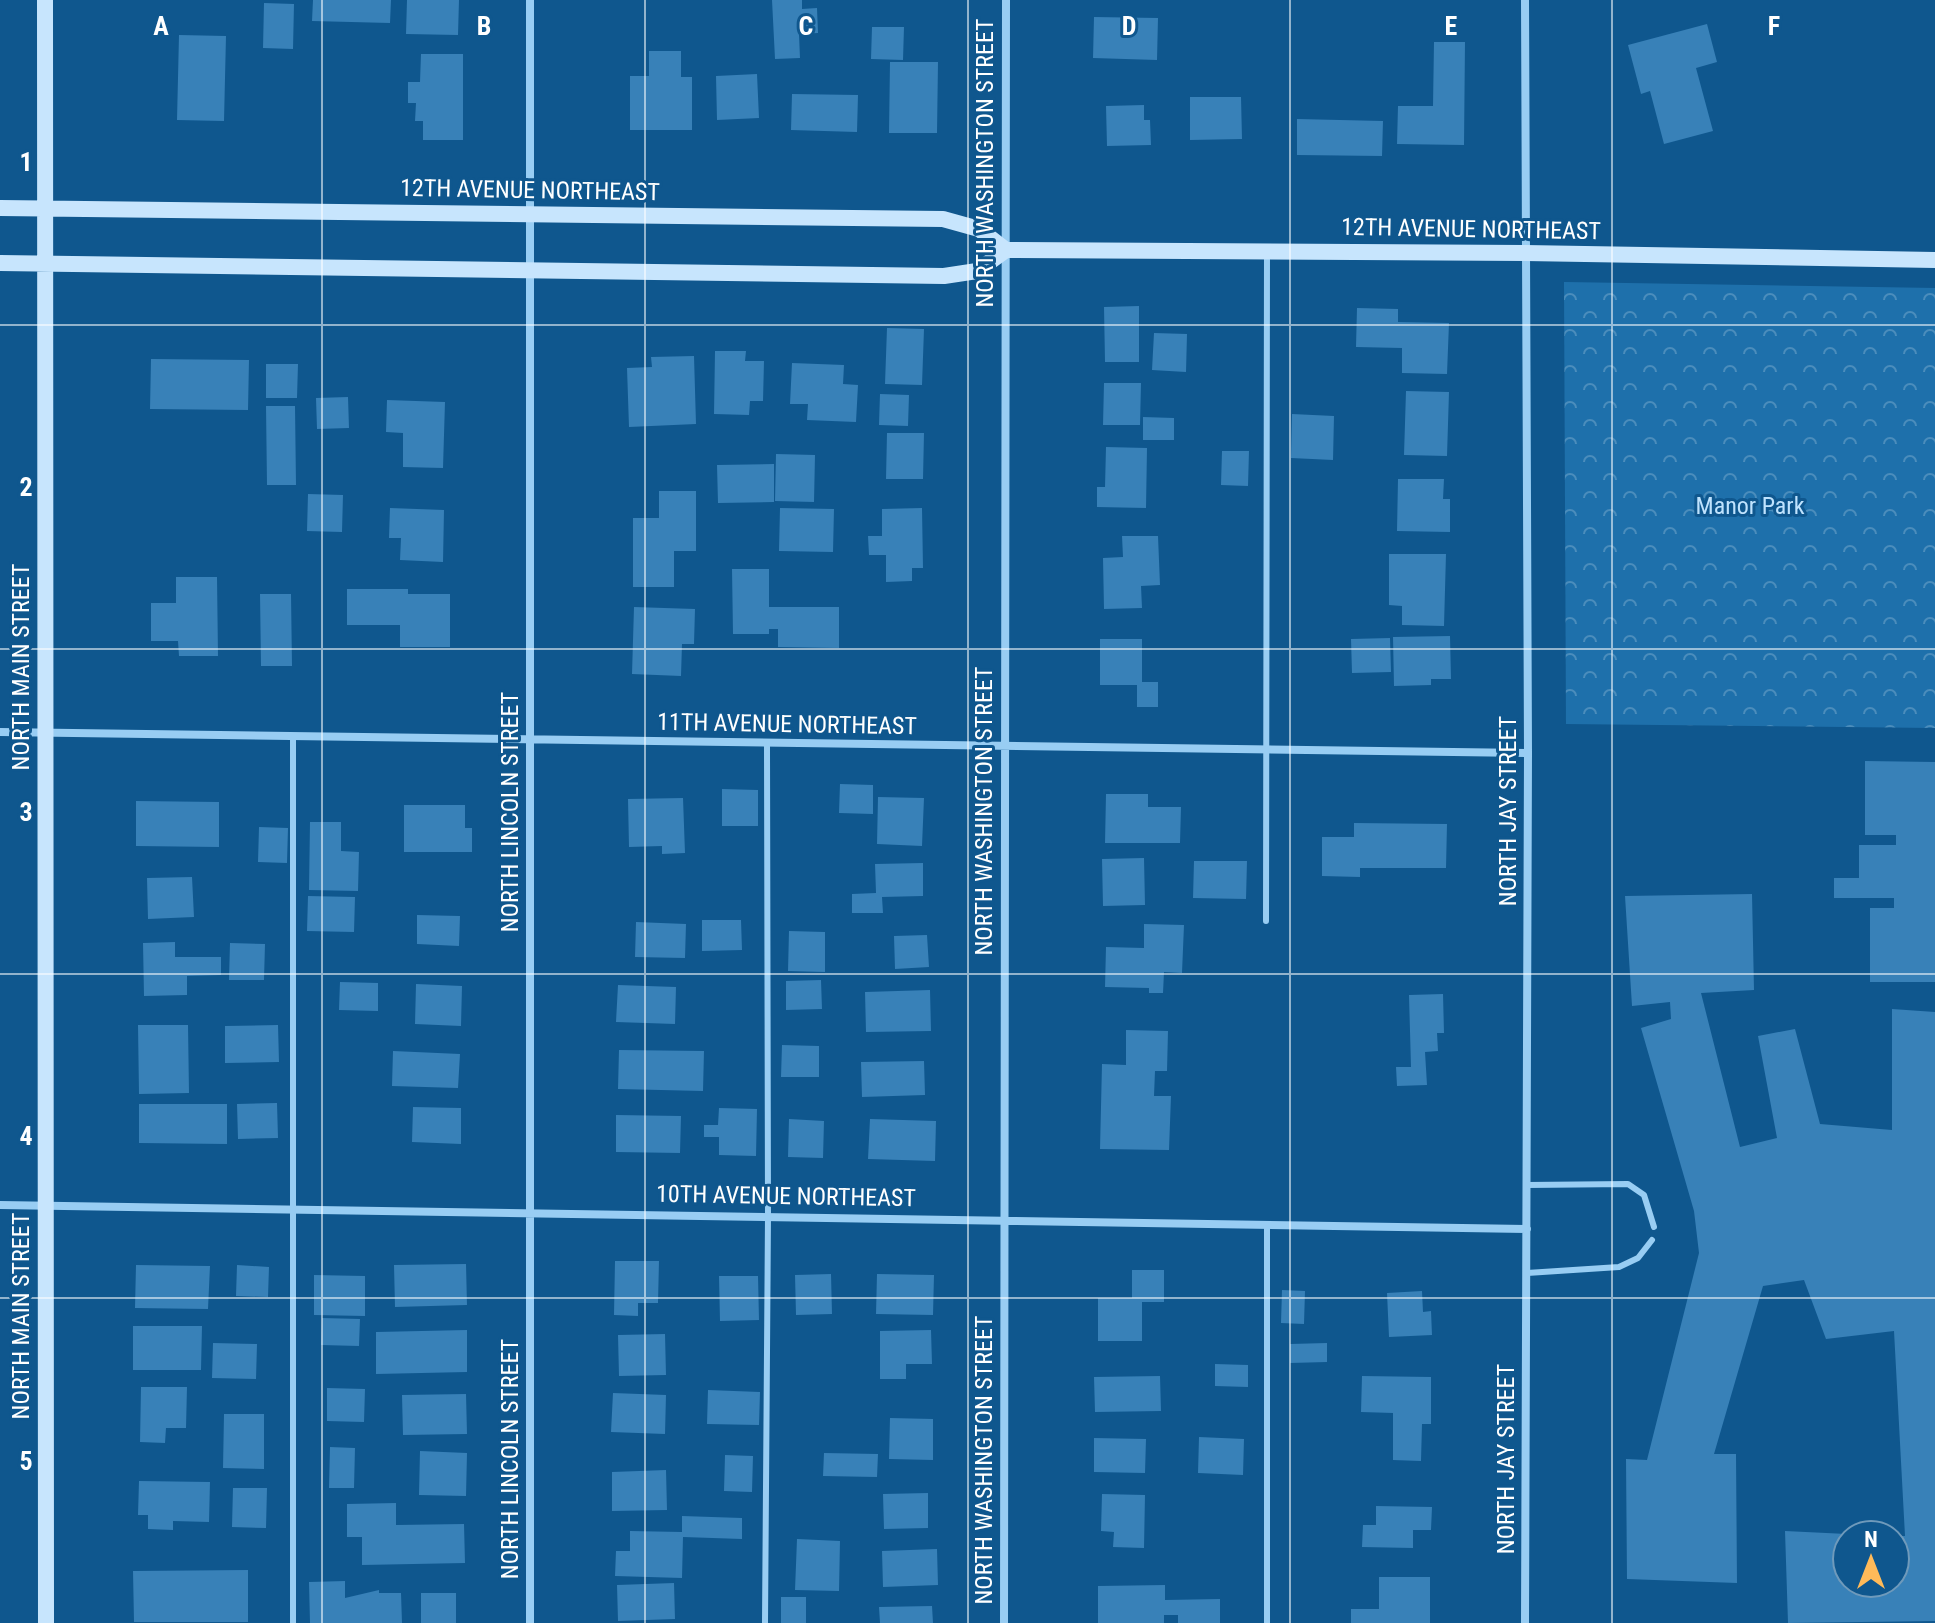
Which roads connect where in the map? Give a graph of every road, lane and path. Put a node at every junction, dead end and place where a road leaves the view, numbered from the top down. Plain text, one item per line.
1 (45, 0) edge
2 (530, 0) edge
3 (1006, 0) edge
4 (1525, 0) edge
5 (0, 208) edge
6 (45, 209) junction
7 (529, 214) junction
8 (1006, 250) junction
9 (1267, 251) junction
10 (1525, 253) junction
11 (1935, 260) edge
12 (0, 263) edge
13 (45, 264) junction
14 (530, 271) junction
15 (0, 732) edge
16 (45, 733) junction
17 (293, 738) junction
18 (529, 741) junction
19 (767, 745) junction
20 (1005, 746) junction
21 (1267, 750) junction
22 (1528, 753) junction
23 (1266, 921) dead end
24 (1527, 1185) junction
25 (0, 1205) edge
26 (45, 1206) junction
27 (292, 1209) junction
28 (530, 1212) junction
29 (768, 1216) junction
30 (1004, 1221) junction
31 (1267, 1224) junction
32 (1654, 1227) dead end
33 (1527, 1229) junction
34 (1652, 1240) dead end
35 (1527, 1273) junction
36 (46, 1623) edge
37 (293, 1623) edge
38 (530, 1623) edge
39 (765, 1623) edge
40 (1004, 1623) edge
41 (1267, 1623) edge
42 (1525, 1623) edge

1 - 6 street, NORTH MAIN STREET
2 - 7 street, NORTH LINCOLN STREET
3 - 8 street, NORTH WASHINGTON STREET
4 - 10 street, NORTH JAY STREET
5 - 6 street, 12TH AVENUE NORTHEAST
6 - 7 street, 12TH AVENUE NORTHEAST
6 - 13 street, NORTH MAIN STREET
7 - 8 street, 12TH AVENUE NORTHEAST
7 - 14 street, NORTH LINCOLN STREET
8 - 9 street, 12TH AVENUE NORTHEAST
8 - 14 street
8 - 20 street, NORTH WASHINGTON STREET
9 - 10 street, 12TH AVENUE NORTHEAST
9 - 21 lane
10 - 11 street, 12TH AVENUE NORTHEAST
10 - 22 street, NORTH JAY STREET
12 - 13 street
13 - 14 street
13 - 16 street, NORTH MAIN STREET
14 - 18 street, NORTH LINCOLN STREET
15 - 16 street, 11TH AVENUE NORTHEAST
16 - 17 street, 11TH AVENUE NORTHEAST
16 - 26 street, NORTH MAIN STREET
17 - 18 street, 11TH AVENUE NORTHEAST
17 - 27 lane
18 - 19 street, 11TH AVENUE NORTHEAST
18 - 28 street, NORTH LINCOLN STREET
19 - 20 street, 11TH AVENUE NORTHEAST
19 - 29 lane
20 - 21 street, 11TH AVENUE NORTHEAST
20 - 30 street, NORTH WASHINGTON STREET
21 - 22 street, 11TH AVENUE NORTHEAST
21 - 23 lane
22 - 24 street, NORTH JAY STREET
24 - 32 lane
24 - 33 street, NORTH JAY STREET
25 - 26 street, 10TH AVENUE NORTHEAST
26 - 27 street, 10TH AVENUE NORTHEAST
26 - 36 street, NORTH MAIN STREET
27 - 28 street, 10TH AVENUE NORTHEAST
27 - 37 lane
28 - 29 street, 10TH AVENUE NORTHEAST
28 - 38 street, NORTH LINCOLN STREET
29 - 30 street, 10TH AVENUE NORTHEAST
29 - 39 lane
30 - 31 street, 10TH AVENUE NORTHEAST
30 - 40 street, NORTH WASHINGTON STREET
31 - 33 street, 10TH AVENUE NORTHEAST
31 - 41 lane
33 - 35 street, NORTH JAY STREET
34 - 35 lane
35 - 42 street, NORTH JAY STREET

